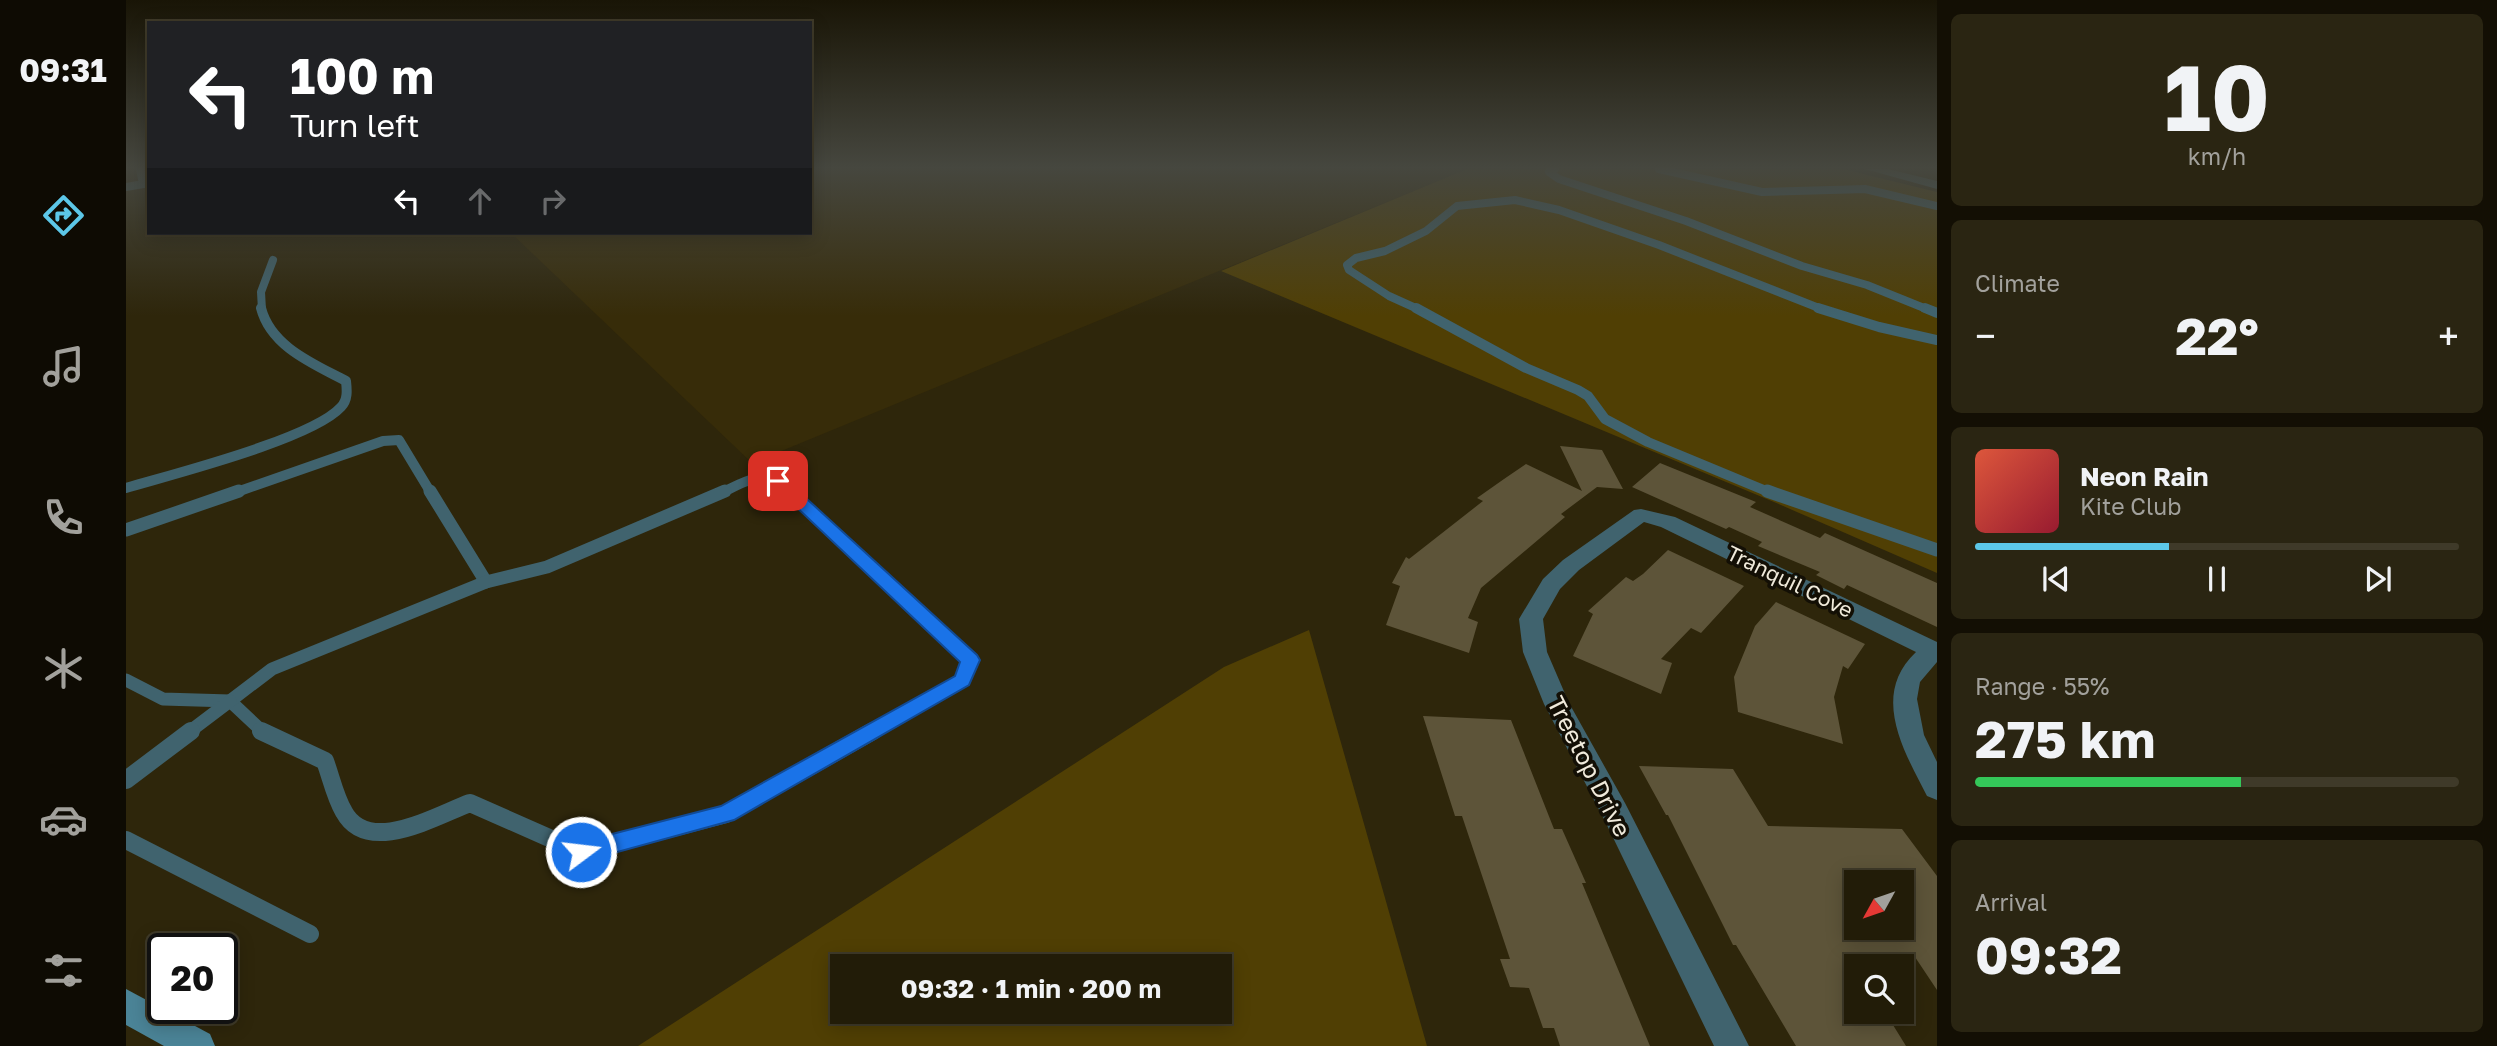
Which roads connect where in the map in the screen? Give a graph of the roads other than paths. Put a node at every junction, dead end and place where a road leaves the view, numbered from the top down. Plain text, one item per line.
1 (1442, 218) edge
2 (1581, 218) edge
3 (1676, 218) edge
4 (273, 260) dead end
5 (1937, 313) edge
6 (1937, 340) edge
7 (126, 488) edge
8 (1641, 515) joint
9 (126, 530) edge
10 (1937, 550) edge
11 (485, 582) junction
12 (1935, 652) edge
13 (126, 680) edge
14 (230, 701) junction
15 (126, 780) edge
16 (1937, 788) edge
17 (126, 840) edge
18 (310, 934) dead end
19 (126, 1006) edge
20 (198, 1046) edge
21 (1732, 1046) edge

1 - 10 lane
2 - 6 lane
3 - 5 lane
4 - 7 lane
8 - 12 street, Tranquil Cove
8 - 21 street, Treetop Drive
9 - 11 lane
11 - 14 lane
11 - 14 lane
12 - 16 street
13 - 14 lane
14 - 15 lane
17 - 18 lane
19 - 20 main road

